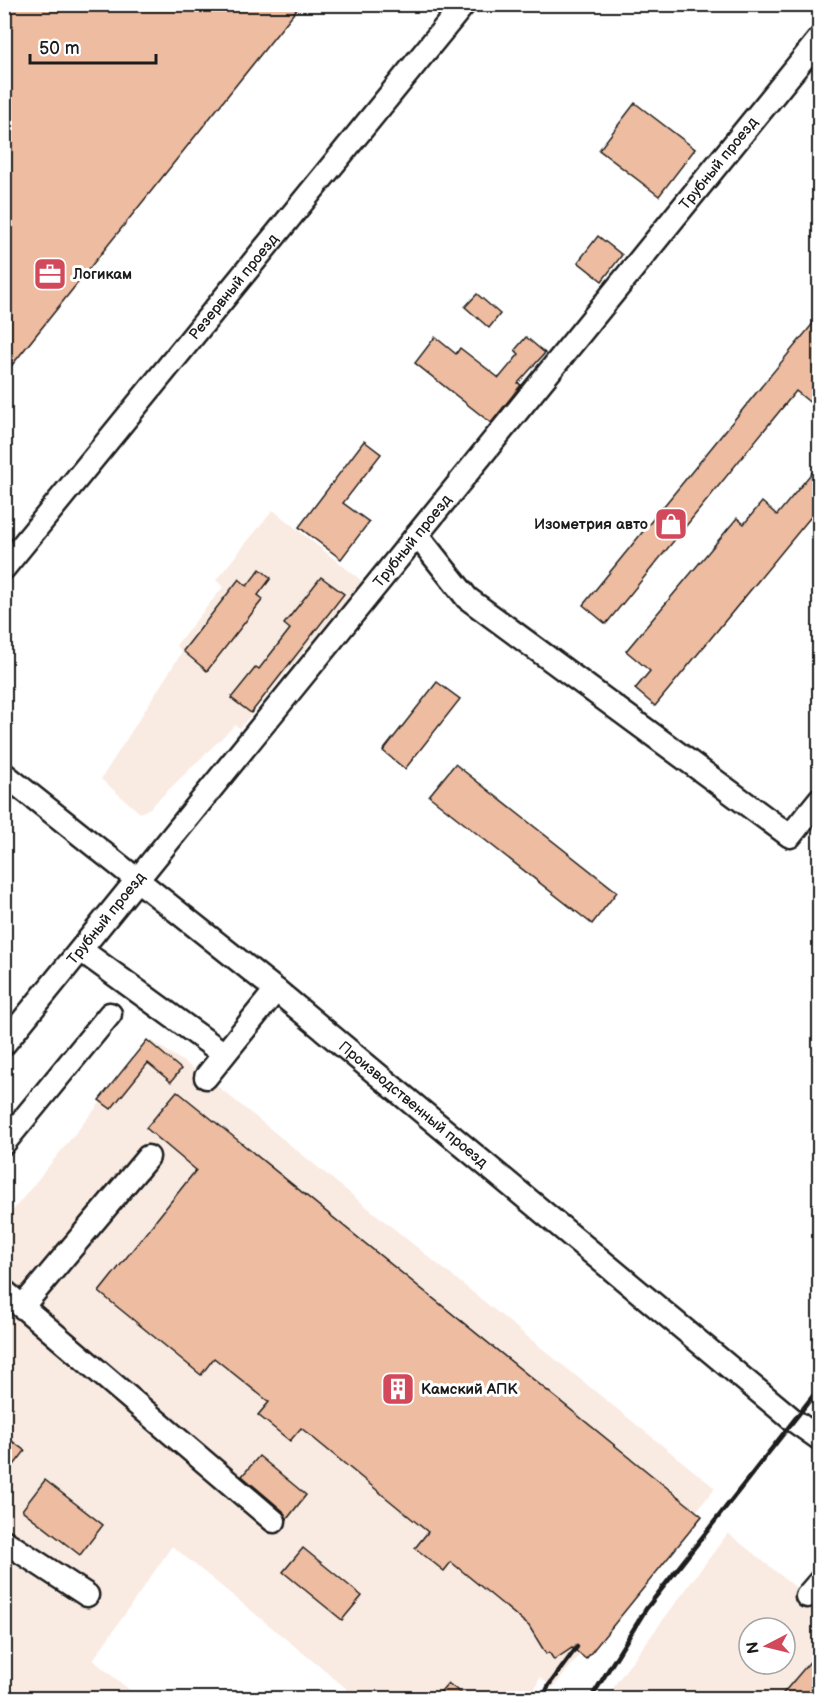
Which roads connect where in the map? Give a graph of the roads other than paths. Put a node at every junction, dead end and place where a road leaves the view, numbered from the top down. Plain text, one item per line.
1 (464, 4) edge
2 (819, 38) edge
3 (417, 535) junction
4 (4, 568) edge
5 (4, 774) edge
6 (819, 799) edge
7 (136, 881) junction
8 (81, 950) junction
9 (276, 990) junction
10 (110, 1014) dead end
11 (4, 1044) edge
12 (224, 1054) junction
13 (206, 1077) dead end
14 (4, 1143) edge
15 (148, 1157) dead end
16 (4, 1291) edge
17 (21, 1307) junction
18 (819, 1439) edge
19 (274, 1521) dead end
20 (4, 1541) edge
21 (87, 1596) dead end

1 - 4 street, Резервный проезд
2 - 3 street, Трубный проезд
3 - 6 street
3 - 7 street, Трубный проезд
5 - 7 street, Производственный проезд
7 - 8 street, Трубный проезд
7 - 9 street, Производственный проезд
8 - 11 street, Трубный проезд
8 - 12 street
9 - 12 street
9 - 18 street, Производственный проезд
10 - 14 street
12 - 13 street
15 - 17 street
16 - 17 street
17 - 19 street
20 - 21 street

